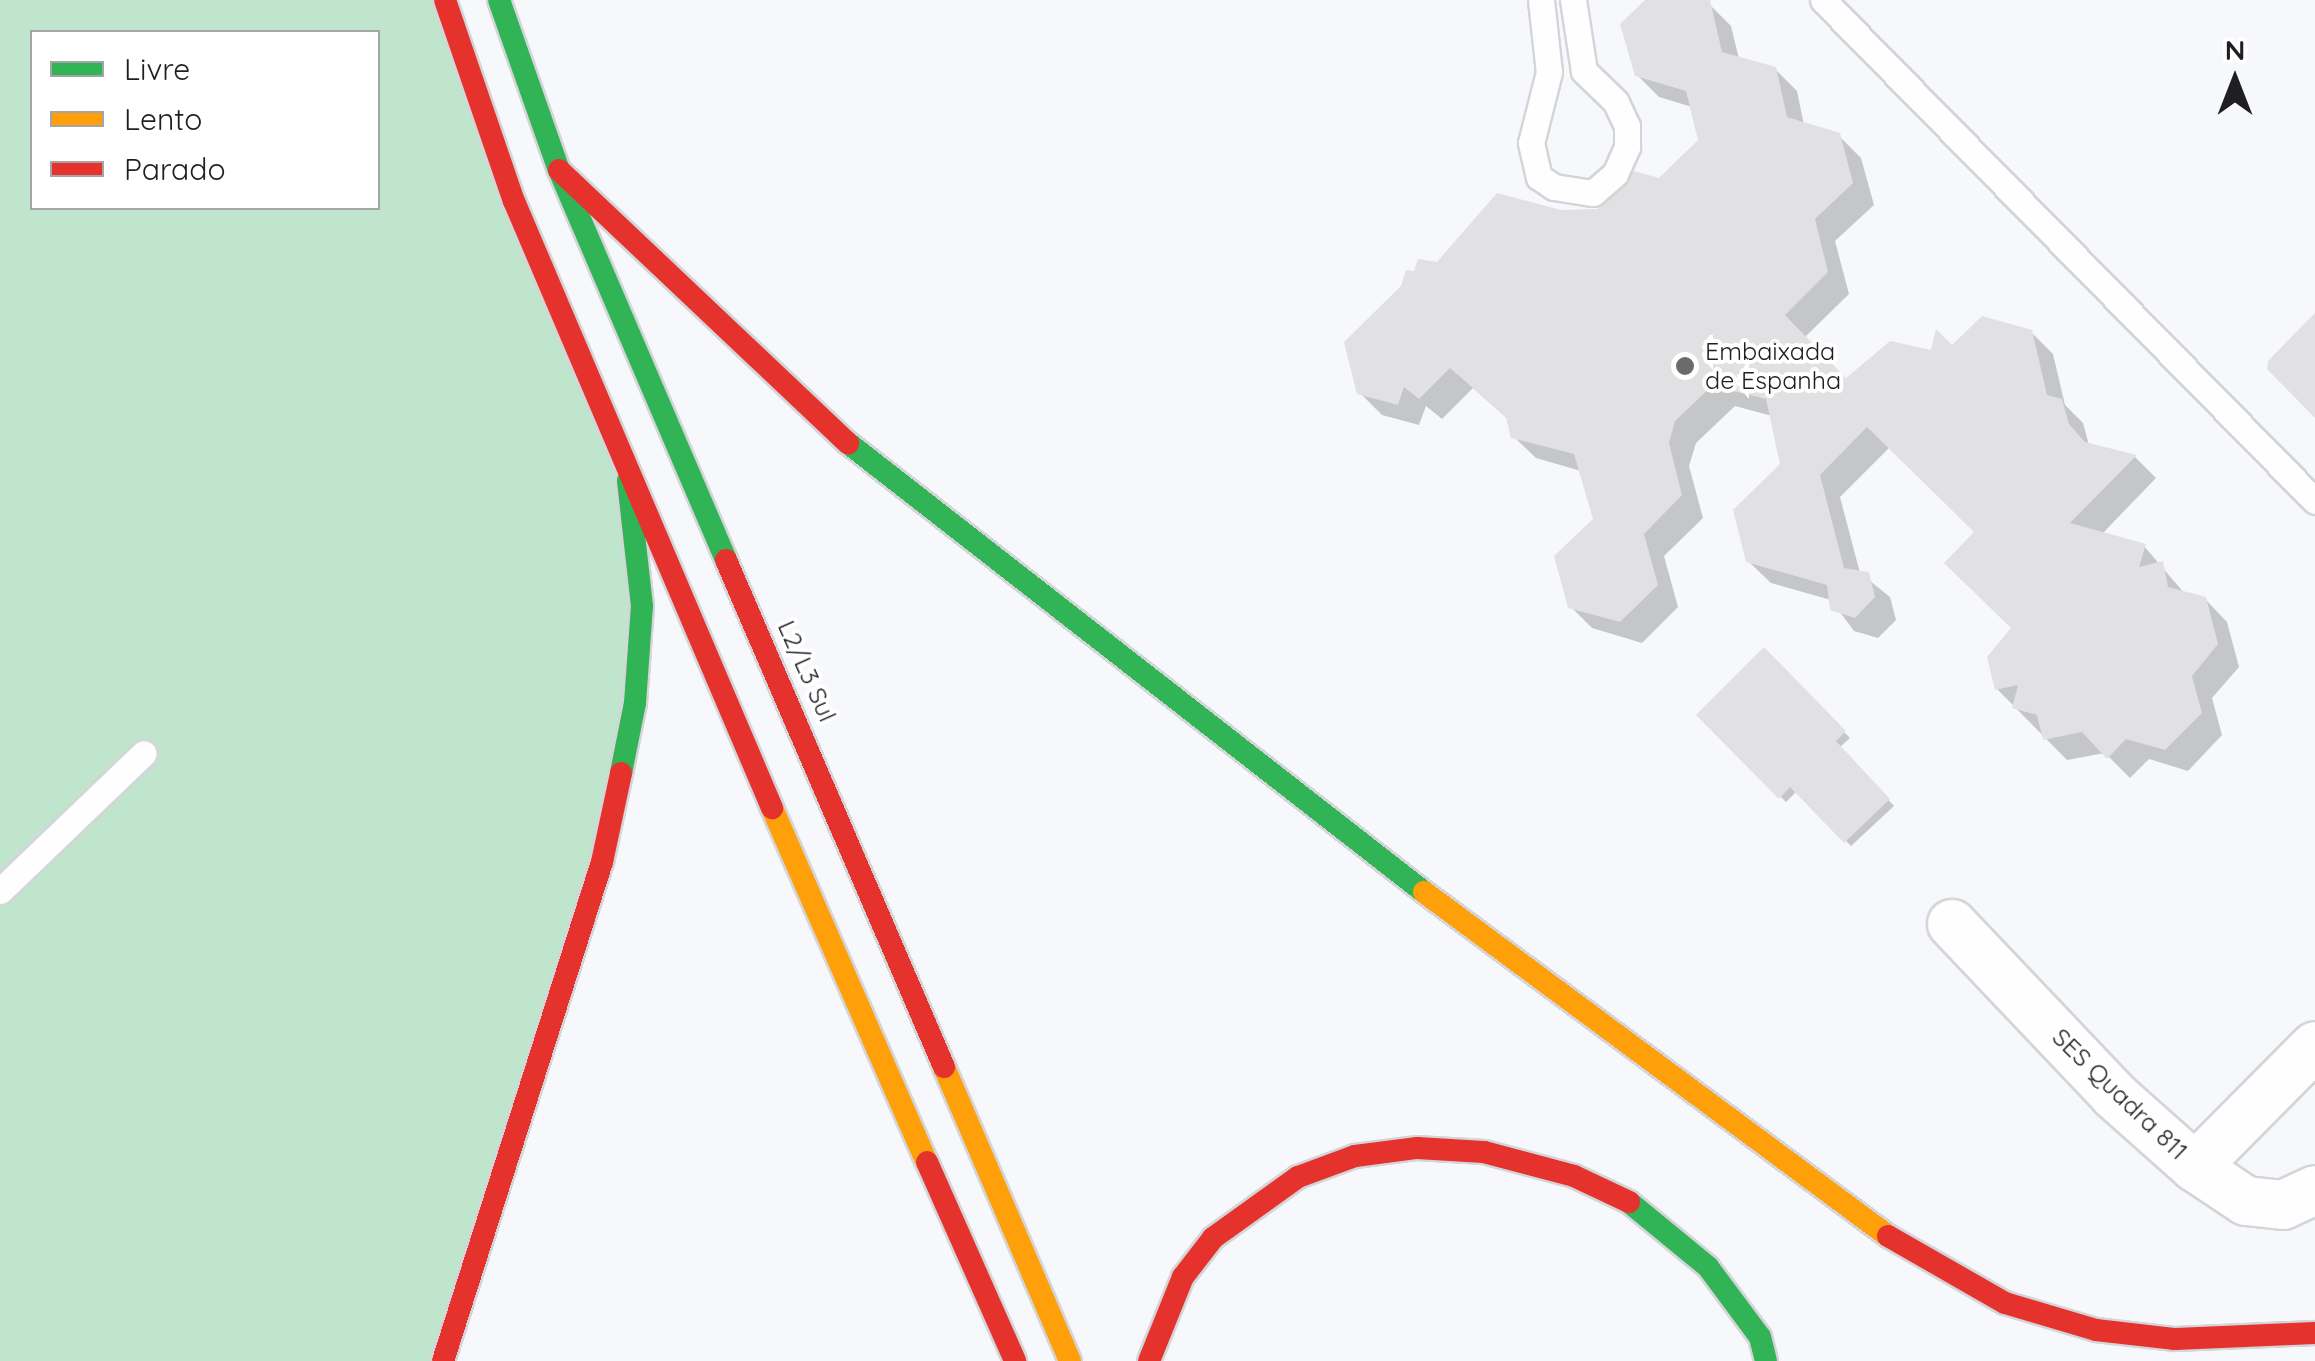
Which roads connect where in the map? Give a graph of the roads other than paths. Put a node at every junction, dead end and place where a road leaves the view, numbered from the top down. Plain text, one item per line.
1 (445, 0) edge
2 (499, 0) edge
3 (1541, 0) edge
4 (1573, 0) edge
5 (1824, 0) edge
6 (1584, 71) junction
7 (1549, 72) junction
8 (559, 170) junction
9 (628, 482) junction
10 (2315, 501) edge
11 (144, 753) dead end
12 (0, 892) edge
13 (1952, 924) dead end
14 (2315, 1046) edge
15 (2195, 1167) junction
16 (2315, 1190) edge
17 (2315, 1333) edge
18 (443, 1361) edge
19 (1014, 1361) edge
20 (1070, 1361) edge
21 (1149, 1361) edge
22 (1766, 1361) edge

1 - 9 main road
2 - 8 main road, L2/L3 Sul
3 - 7 lane
4 - 6 lane
5 - 10 lane
6 - 7 lane
6 - 7 lane
8 - 17 main road
8 - 20 main road, L2/L3 Sul
9 - 18 main road
9 - 19 main road
11 - 12 lane
13 - 15 street, SES Quadra 811
14 - 15 street
15 - 16 street, SES Quadra 811
21 - 22 main road

